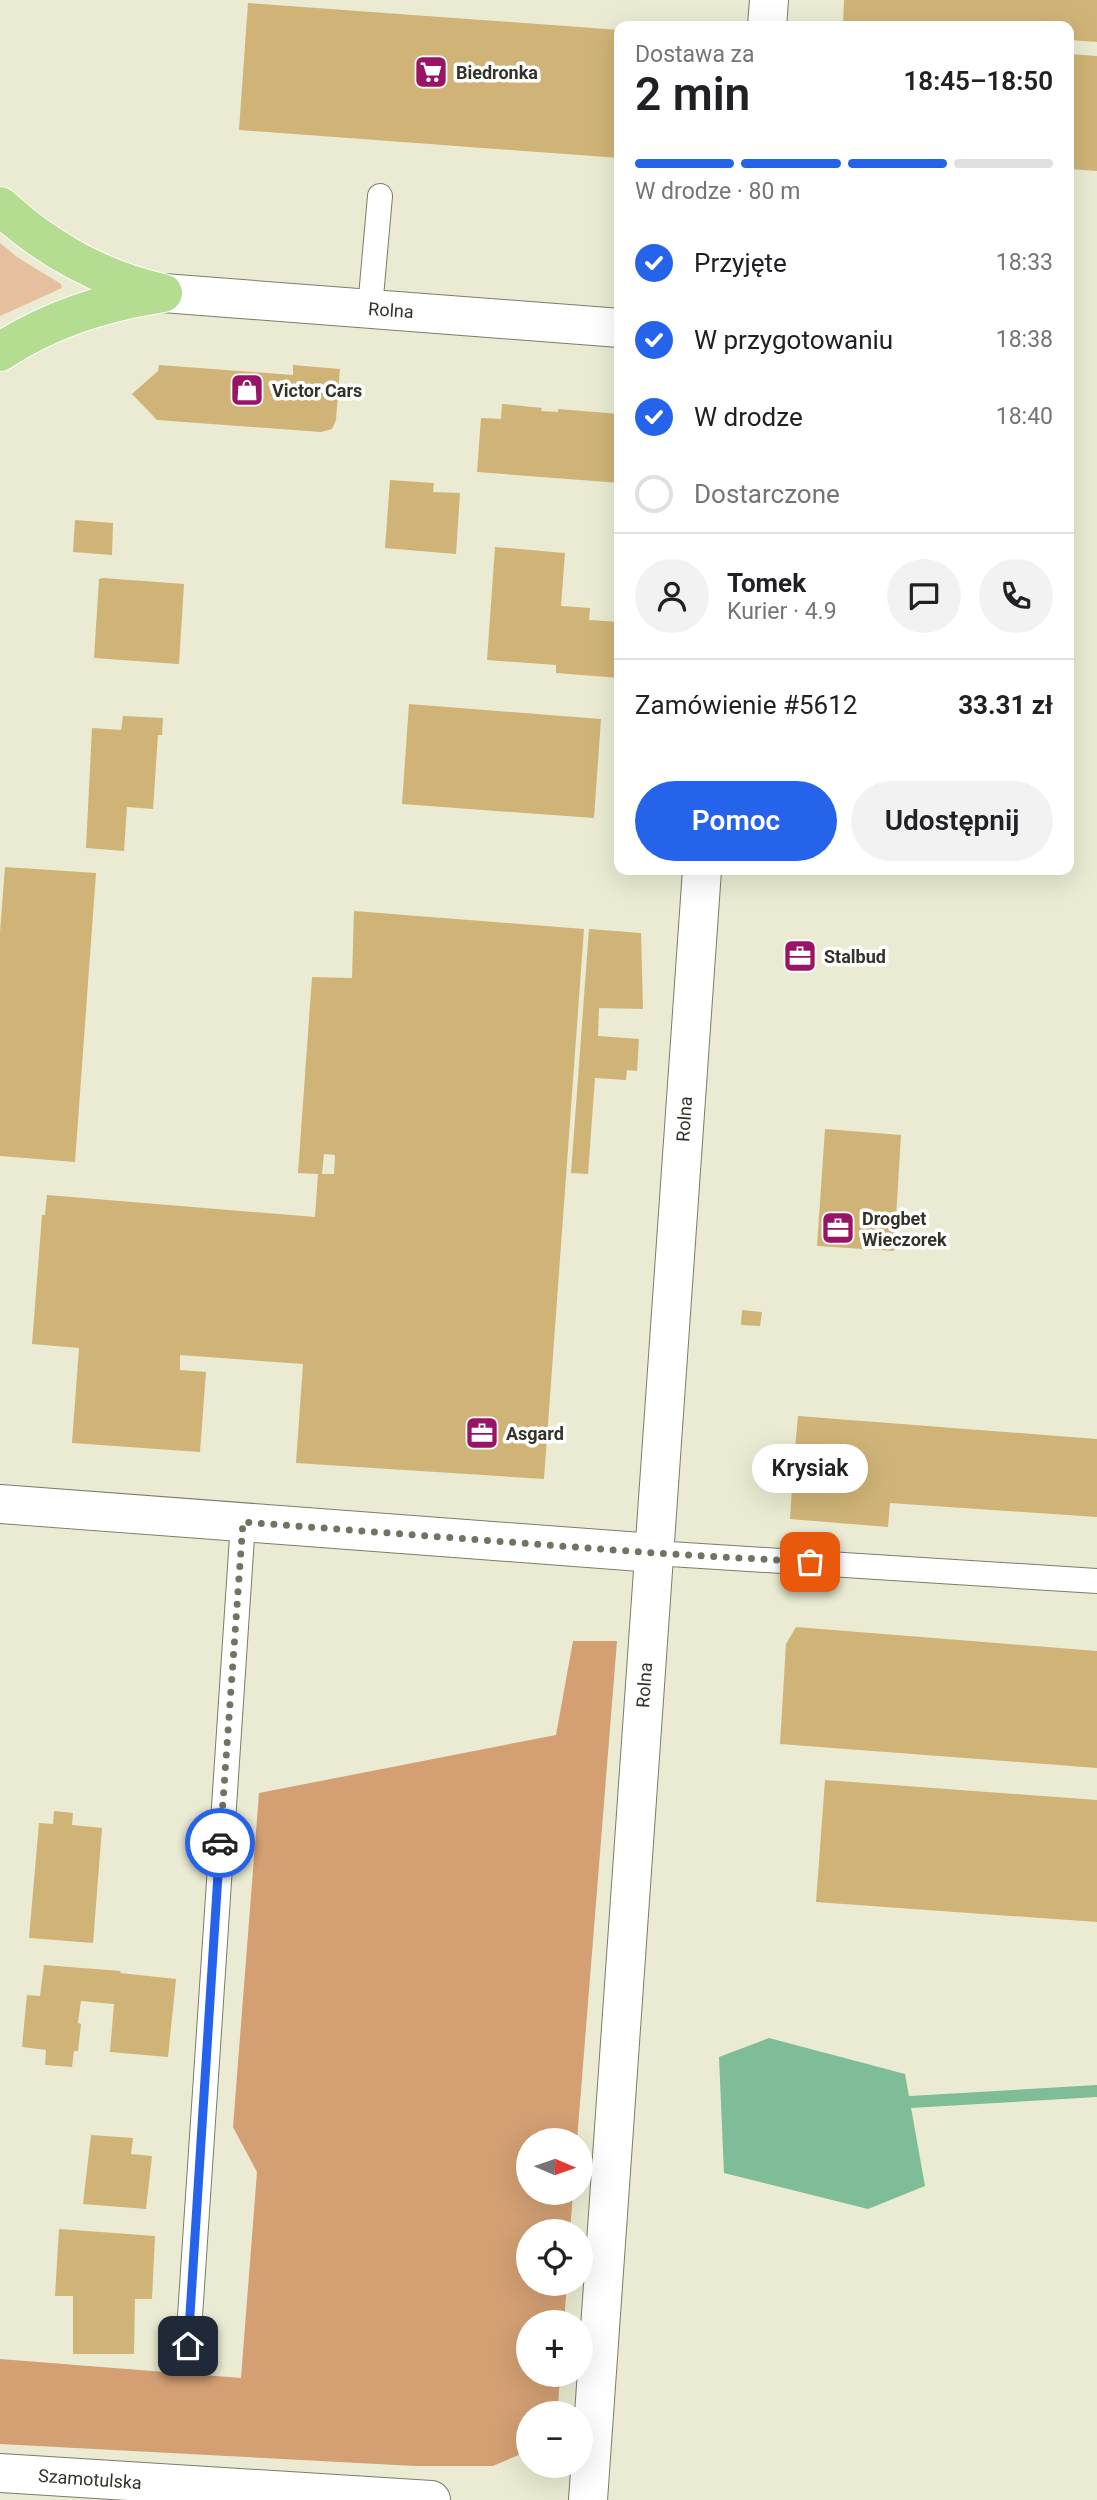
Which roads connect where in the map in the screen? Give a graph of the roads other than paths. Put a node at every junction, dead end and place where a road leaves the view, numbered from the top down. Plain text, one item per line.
1 (769, 0) edge
2 (767, 21) edge
3 (380, 196) dead end
4 (0, 206) edge
5 (163, 293) junction
6 (370, 308) junction
7 (614, 328) edge
8 (0, 352) edge
9 (702, 875) edge
10 (0, 1504) edge
11 (243, 1522) junction
12 (654, 1553) junction
13 (1097, 1581) edge
14 (188, 2346) dead end
15 (0, 2473) edge
16 (431, 2500) edge
17 (588, 2500) edge

1 - 2 street
3 - 6 lane
4 - 5 main road
5 - 6 street, Rolna
5 - 8 main road
6 - 7 street, Rolna
9 - 12 street, Rolna
10 - 11 street
11 - 12 street
11 - 14 lane
12 - 13 lane
12 - 17 street, Rolna
15 - 16 street, Szamotulska

